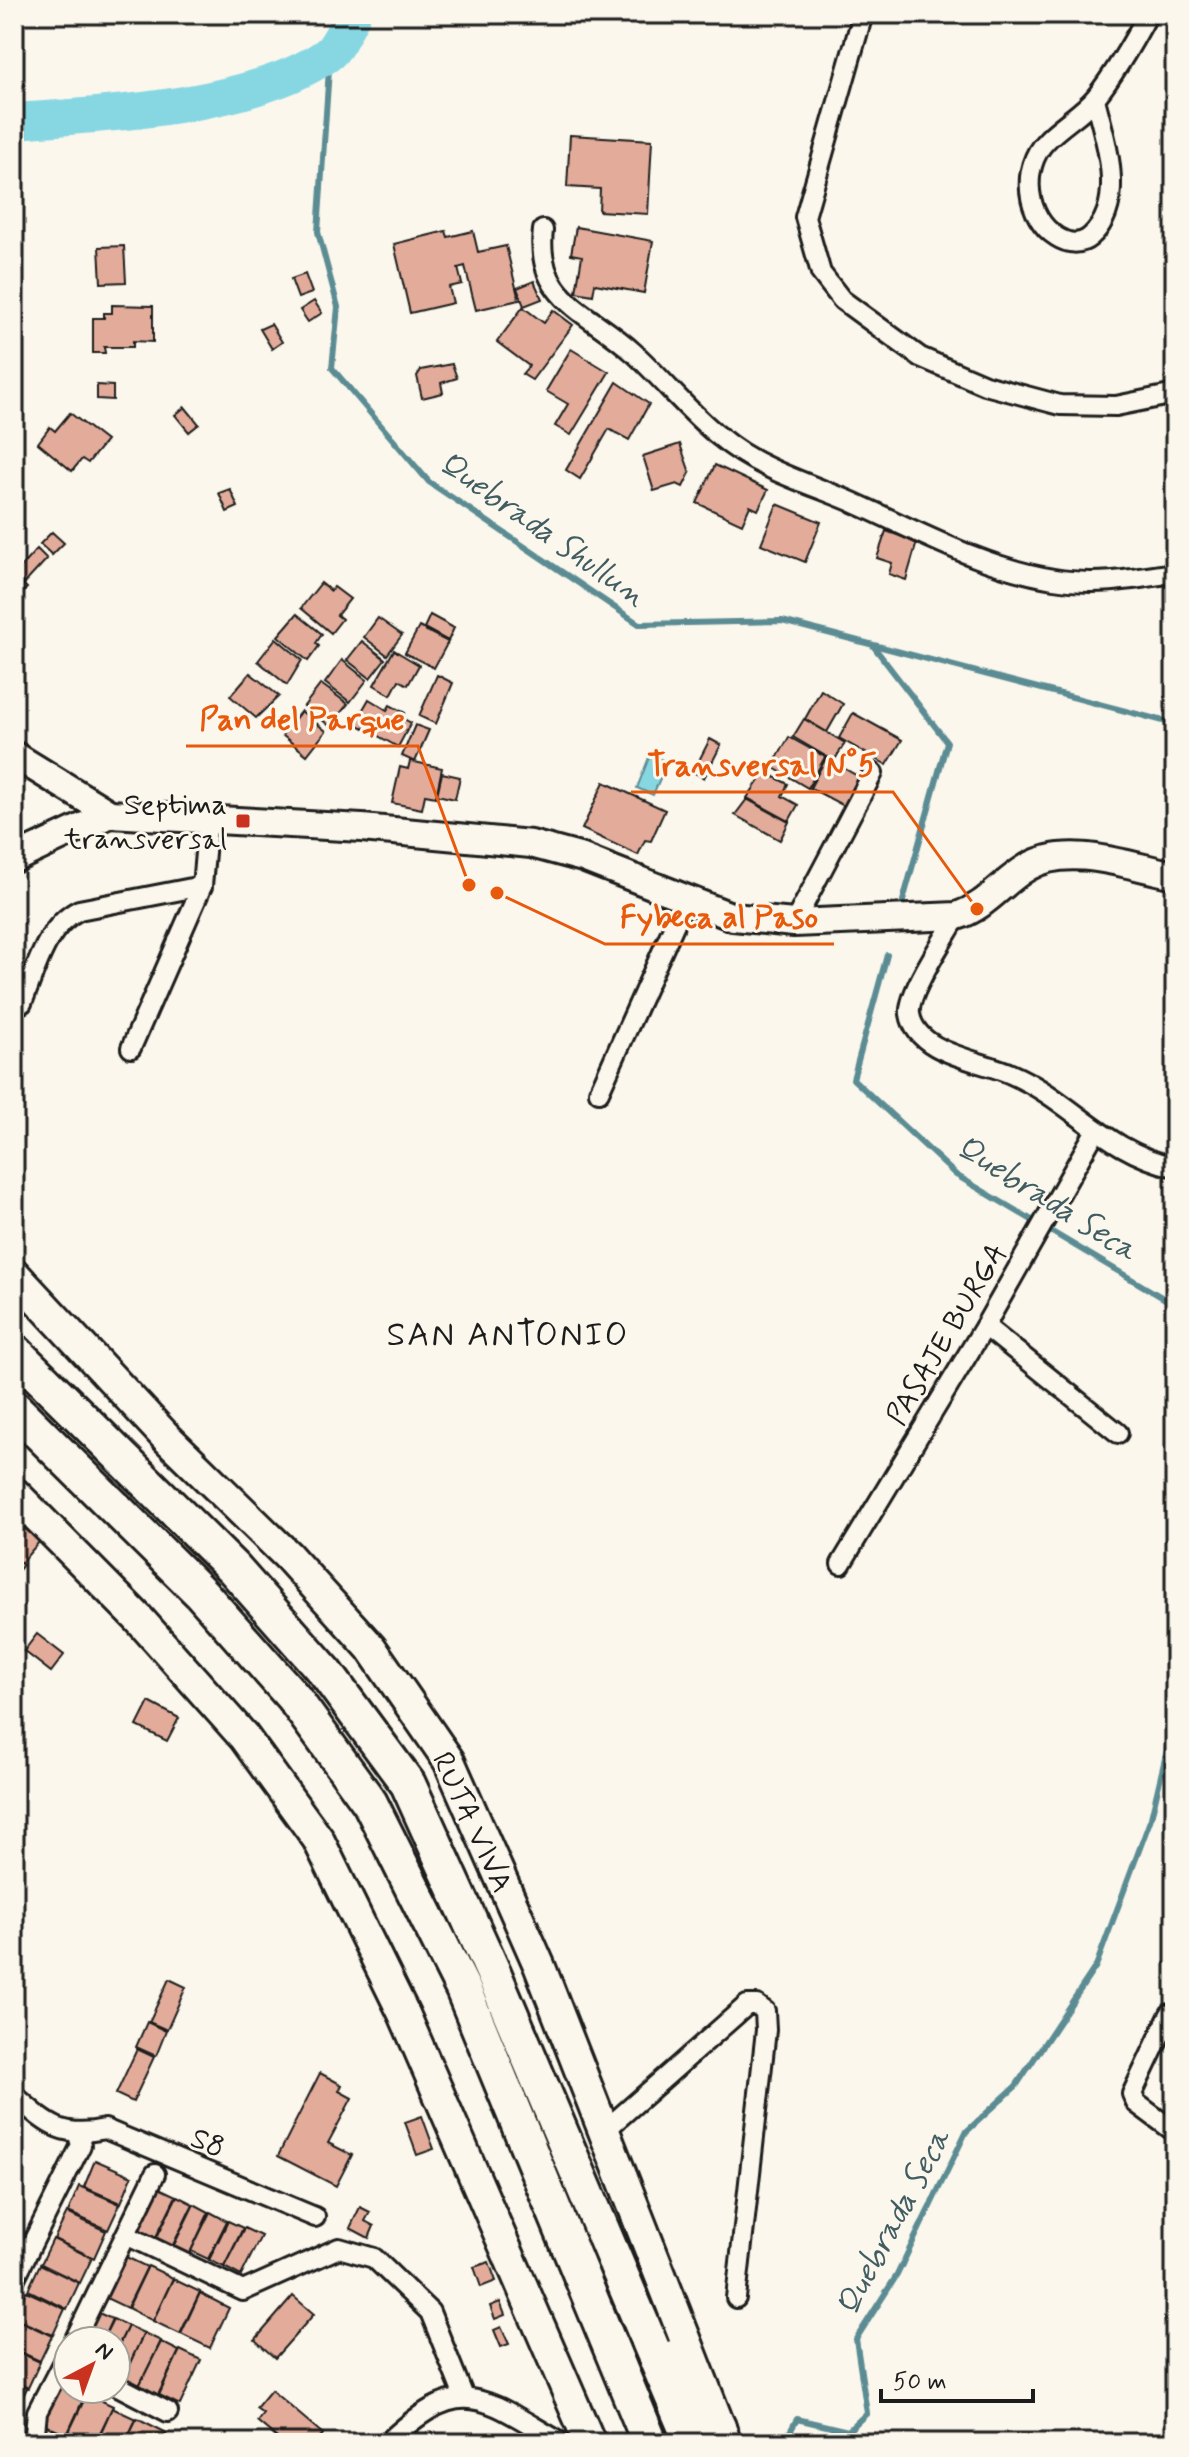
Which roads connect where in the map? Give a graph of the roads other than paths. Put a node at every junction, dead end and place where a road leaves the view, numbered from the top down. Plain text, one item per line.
1 (863, 14) edge
2 (1148, 14) edge
3 (1095, 99) junction
4 (543, 230) dead end
5 (1175, 394) edge
6 (1175, 573) edge
7 (14, 755) edge
8 (873, 773) dead end
9 (110, 814) junction
10 (208, 819) junction
11 (14, 859) edge
12 (1175, 875) edge
13 (202, 886) junction
14 (685, 901) junction
15 (957, 916) junction
16 (794, 923) junction
17 (22, 1003) dead end
18 (131, 1048) dead end
19 (599, 1092) dead end
20 (1096, 1130) junction
21 (1175, 1167) edge
22 (14, 1274) edge
23 (985, 1326) junction
24 (14, 1351) edge
25 (14, 1408) edge
26 (1118, 1433) dead end
27 (14, 1493) edge
28 (841, 1564) dead end
29 (1170, 2014) dead end
30 (14, 2095) edge
31 (603, 2132) junction
32 (1175, 2132) edge
33 (78, 2135) junction
34 (155, 2174) dead end
35 (315, 2217) dead end
36 (126, 2235) junction
37 (14, 2280) edge
38 (736, 2298) dead end
39 (82, 2325) edge
40 (52, 2384) edge
41 (132, 2393) edge
42 (464, 2397) junction
43 (168, 2412) dead end
44 (712, 2438) edge
45 (34, 2443) edge
46 (387, 2443) edge
47 (562, 2443) edge
48 (590, 2443) edge
49 (650, 2443) edge

1 - 5 street
2 - 3 street
3 - 3 street
4 - 6 street
7 - 9 main road
8 - 16 street
9 - 10 main road
9 - 11 main road
10 - 13 street
10 - 14 main road
12 - 15 main road
13 - 17 street
13 - 18 street
14 - 16 main road
14 - 19 street
15 - 16 main road
15 - 20 street
20 - 21 street
20 - 23 street, PASAJE BURGA
22 - 31 main road, RUTA VIVA
23 - 26 street
23 - 28 street, PASAJE BURGA
24 - 44 highway, RUTA VIVA
25 - 49 highway
27 - 48 main road
29 - 32 street
30 - 33 street, S8
31 - 38 street
31 - 44 main road, RUTA VIVA
33 - 35 street, S8
33 - 37 street
34 - 36 street
36 - 39 street
36 - 42 street
40 - 45 street
41 - 43 street
42 - 46 street
42 - 47 street

